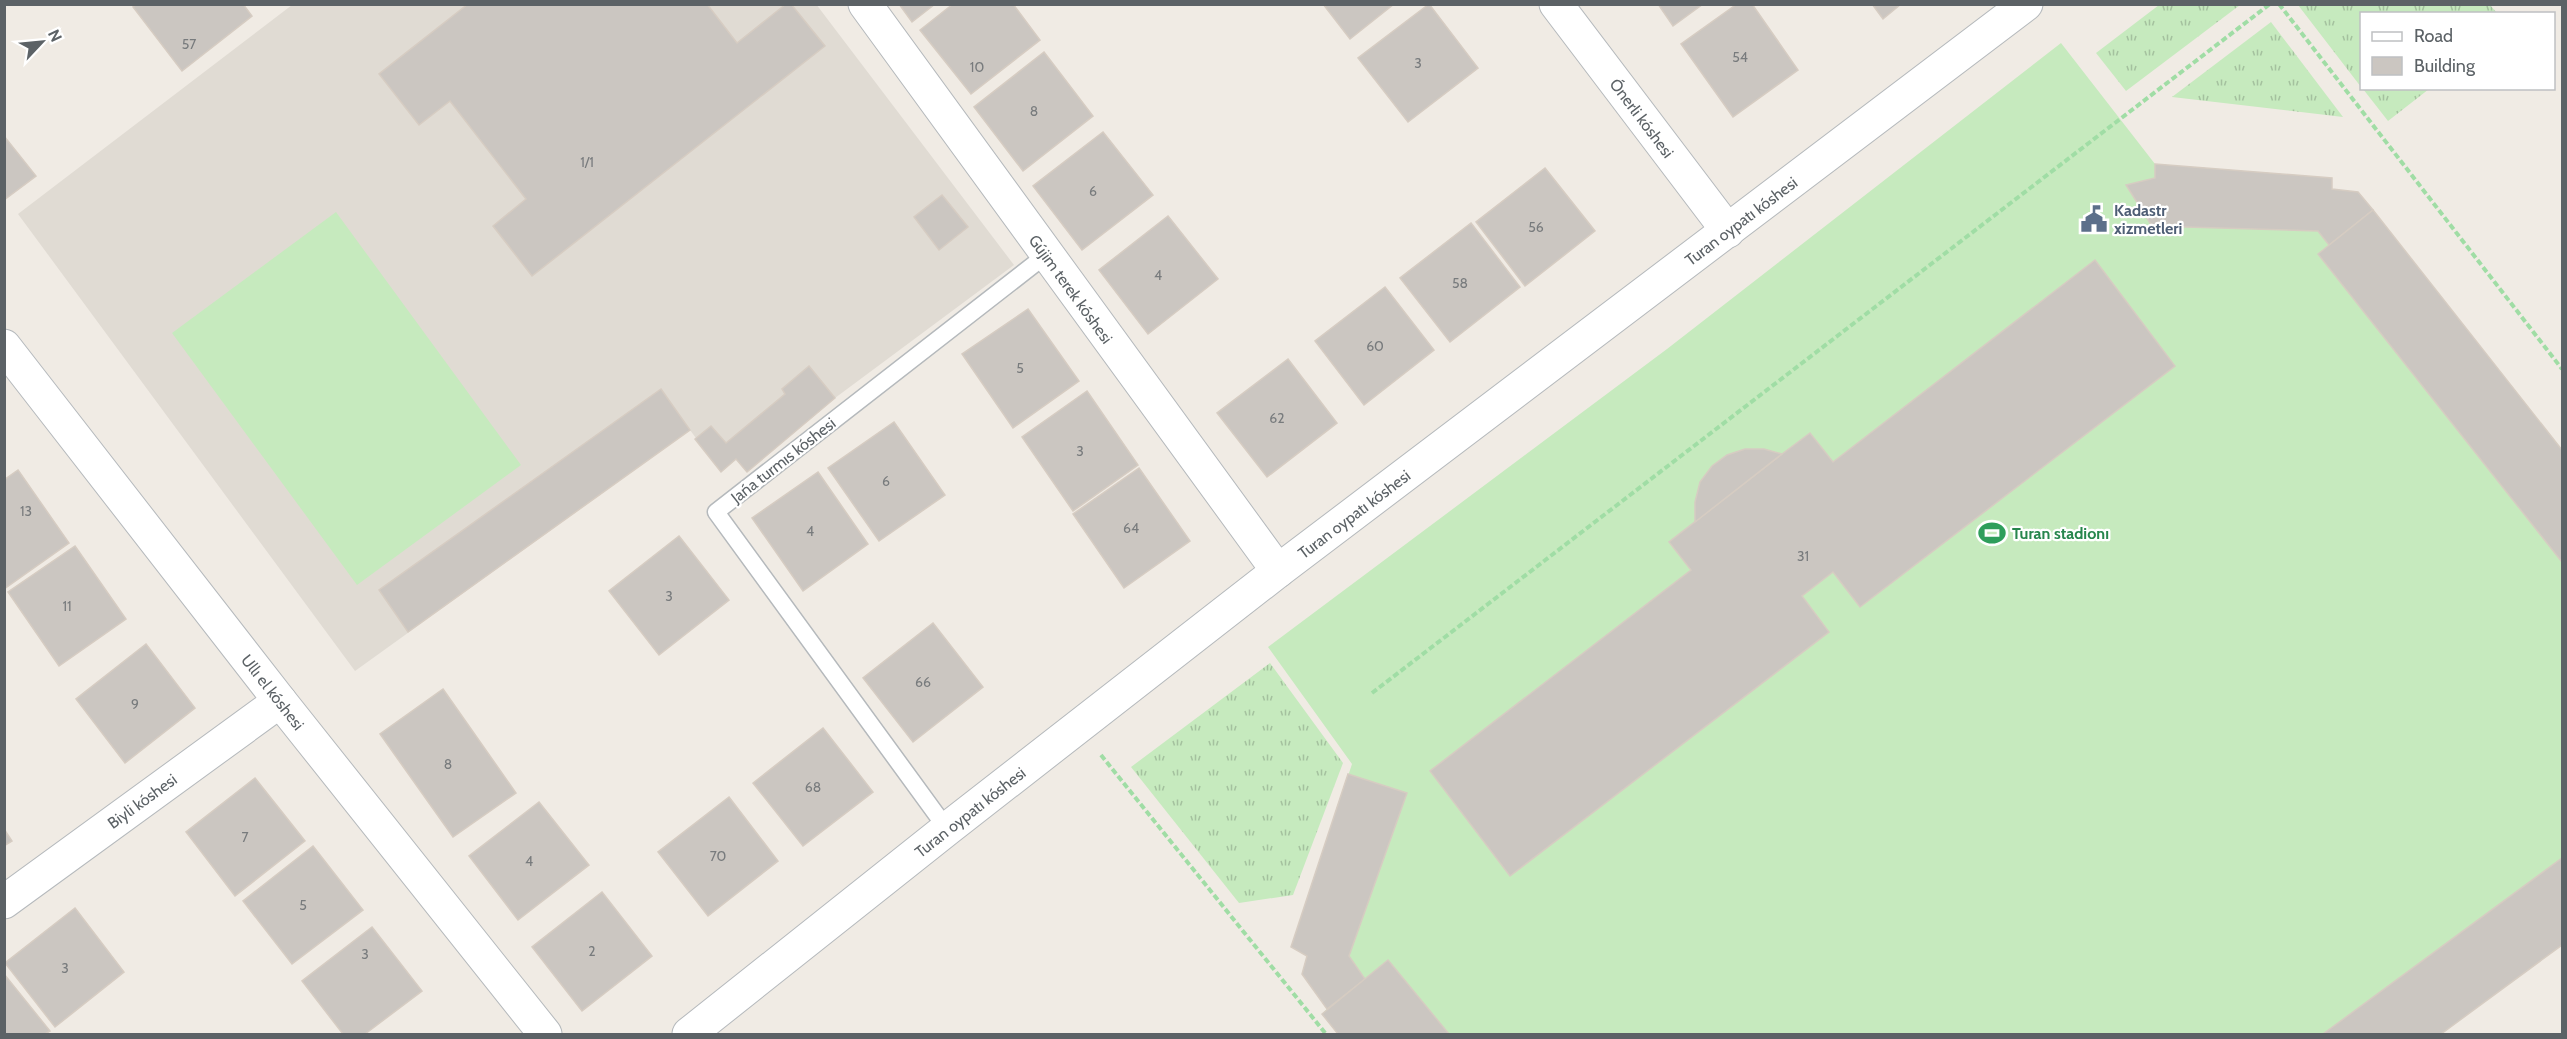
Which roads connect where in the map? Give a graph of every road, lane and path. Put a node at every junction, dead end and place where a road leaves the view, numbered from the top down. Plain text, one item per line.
1 (865, 4) edge
2 (1556, 4) edge
3 (2026, 4) edge
4 (2270, 4) edge
5 (2279, 4) edge
6 (1728, 231) junction
7 (1046, 255) junction
8 (4, 346) edge
9 (2562, 369) edge
10 (1278, 572) junction
11 (1372, 693) dead end
12 (280, 701) junction
13 (1078, 727) junction
14 (947, 829) junction
15 (4, 902) edge
16 (544, 1035) edge
17 (689, 1035) edge
18 (1326, 1035) edge

1 - 7 street, Gújim terek kóshesi
2 - 6 street, Ónerli kóshesi
3 - 6 street, Turan oypatı kóshesi
4 - 11 path
5 - 9 path
6 - 10 street, Turan oypatı kóshesi
7 - 10 street, Gújim terek kóshesi
7 - 14 lane, Jańa turmıs kóshesi
8 - 12 street, Ullı el kóshesi
10 - 13 street, Turan oypatı kóshesi
12 - 15 street, Biyli kóshesi
12 - 16 street, Ullı el kóshesi
13 - 14 street, Turan oypatı kóshesi
13 - 18 path
14 - 17 street, Turan oypatı kóshesi

